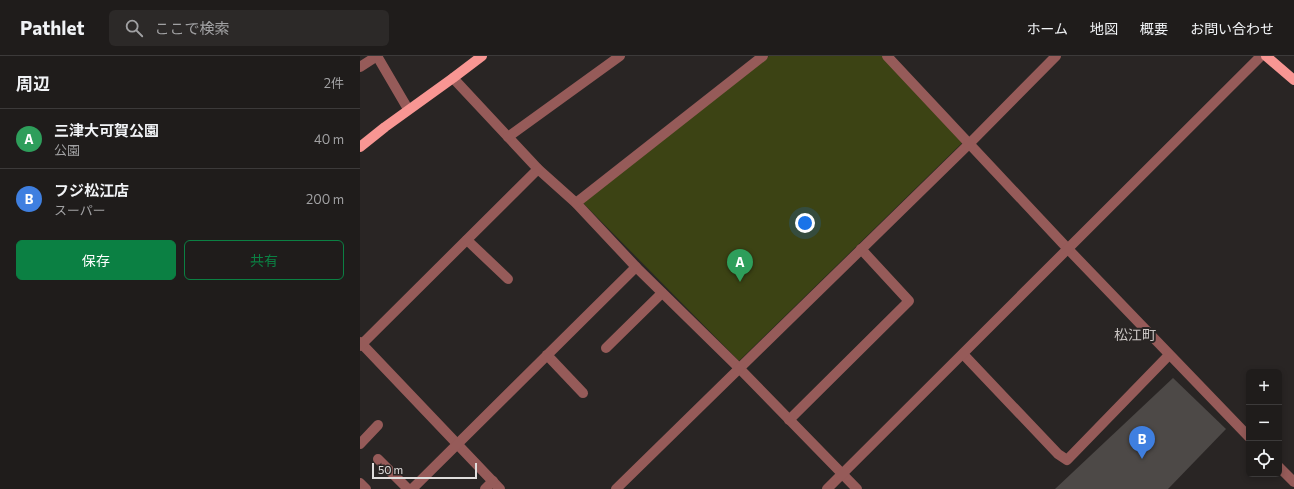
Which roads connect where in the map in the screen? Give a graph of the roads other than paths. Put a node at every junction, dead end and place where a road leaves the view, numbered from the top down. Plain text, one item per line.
1 (377, 56) edge
2 (482, 56) edge
3 (620, 56) edge
4 (763, 56) edge
5 (887, 56) edge
6 (1056, 56) edge
7 (1261, 56) edge
8 (1266, 56) edge
9 (360, 67) edge
10 (453, 78) junction
11 (1294, 80) edge
12 (408, 109) junction
13 (508, 137) junction
14 (969, 144) junction
15 (360, 147) edge
16 (538, 168) junction
17 (576, 203) junction
18 (467, 240) junction
19 (860, 249) junction
20 (1068, 249) junction
21 (636, 267) junction
22 (508, 279) dead end
23 (662, 293) junction
24 (361, 344) edge
25 (606, 348) dead end
26 (963, 354) junction
27 (547, 355) junction
28 (1169, 355) junction
29 (739, 368) junction
30 (583, 393) dead end
31 (790, 420) junction
32 (378, 425) dead end
33 (1246, 433) edge
34 (360, 444) edge
35 (458, 444) junction
36 (378, 458) dead end
37 (1282, 470) edge
38 (842, 474) junction
39 (493, 481) junction
40 (1294, 482) edge
41 (360, 483) edge
42 (366, 489) edge
43 (408, 489) edge
44 (412, 489) edge
45 (485, 489) edge
46 (500, 489) edge
47 (616, 489) edge
48 (827, 489) edge
49 (857, 489) edge

1 - 9 street
1 - 12 street
2 - 10 main road
3 - 13 street
4 - 17 street
5 - 14 street
6 - 14 street
7 - 20 street
8 - 11 main road
10 - 12 main road
10 - 13 street
12 - 15 main road
13 - 16 street
14 - 19 street
14 - 20 street
16 - 17 street
16 - 18 street
17 - 21 street
18 - 22 street
18 - 24 street
19 - 29 street
19 - 31 street
20 - 26 street
20 - 28 street
21 - 23 street
21 - 27 street
23 - 25 street
23 - 29 street
24 - 35 street
26 - 28 street
26 - 38 street
27 - 30 street
27 - 35 street
28 - 33 street
29 - 31 street
29 - 47 street
31 - 38 street
32 - 34 street
35 - 39 street
35 - 44 street
36 - 43 street
37 - 40 street
38 - 48 street
38 - 49 street
39 - 45 street
39 - 46 street
41 - 42 street

